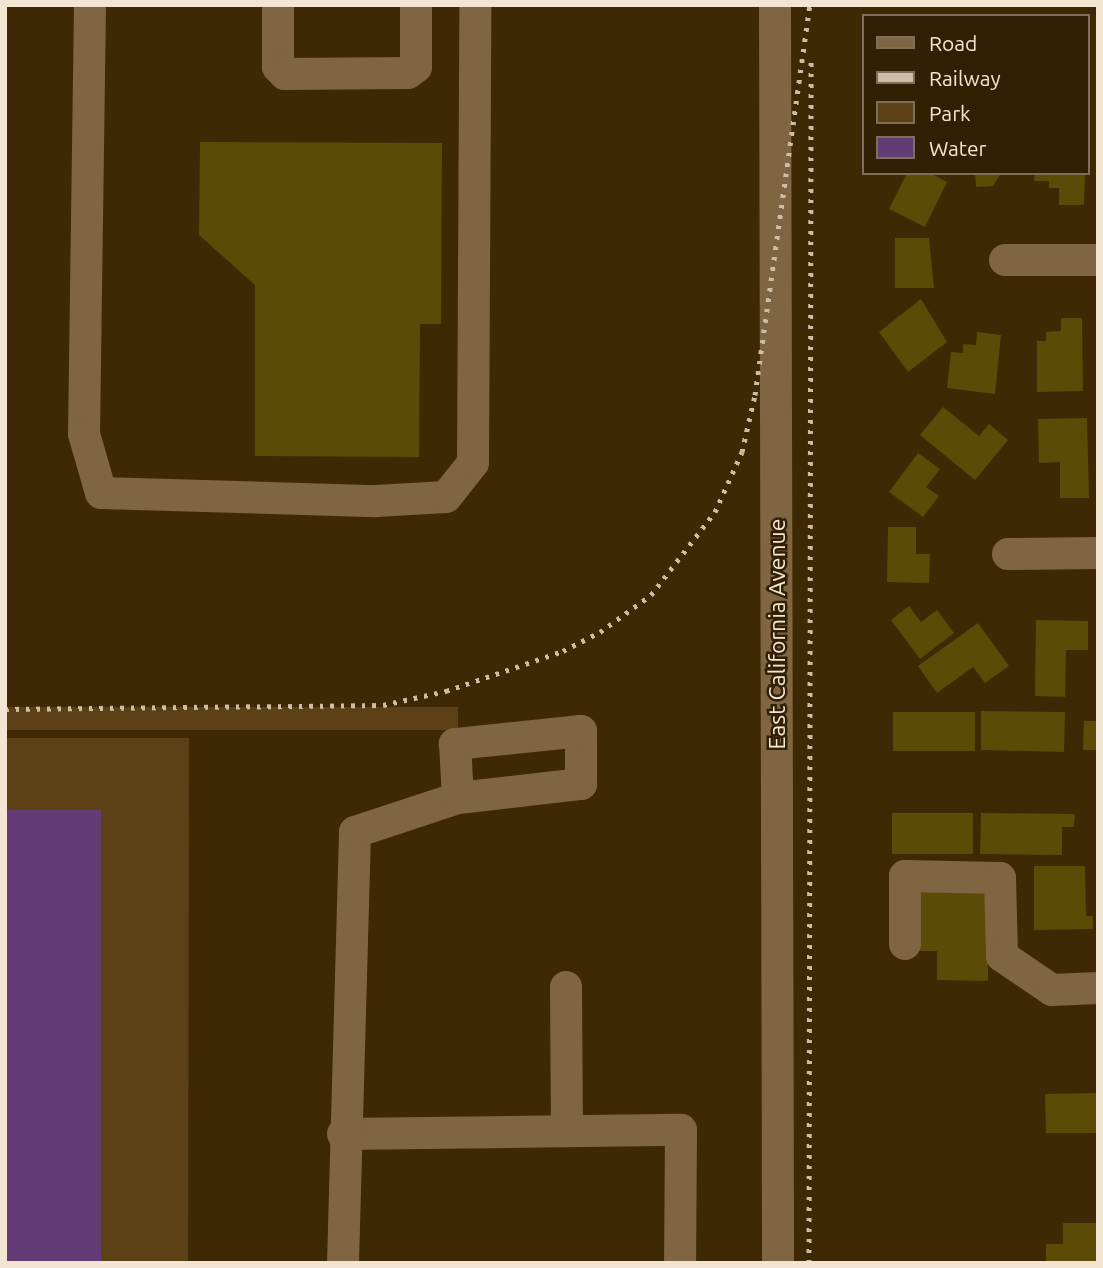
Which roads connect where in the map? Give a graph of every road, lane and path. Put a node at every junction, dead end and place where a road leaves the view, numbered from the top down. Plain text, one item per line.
1 (90, 5) edge
2 (278, 5) edge
3 (416, 5) edge
4 (475, 5) edge
5 (775, 5) edge
6 (1005, 260) dead end
7 (1098, 260) edge
8 (1098, 553) edge
9 (1008, 554) dead end
10 (458, 799) dead end
11 (905, 944) dead end
12 (566, 987) dead end
13 (1098, 988) edge
14 (567, 1131) junction
15 (343, 1134) junction
16 (343, 1263) edge
17 (680, 1263) edge
18 (778, 1263) edge

1 - 4 street
2 - 3 street
5 - 18 street, East California Avenue
6 - 7 street
8 - 9 street
10 - 15 street
11 - 13 street
12 - 14 street
14 - 15 street
14 - 17 street
15 - 16 street

